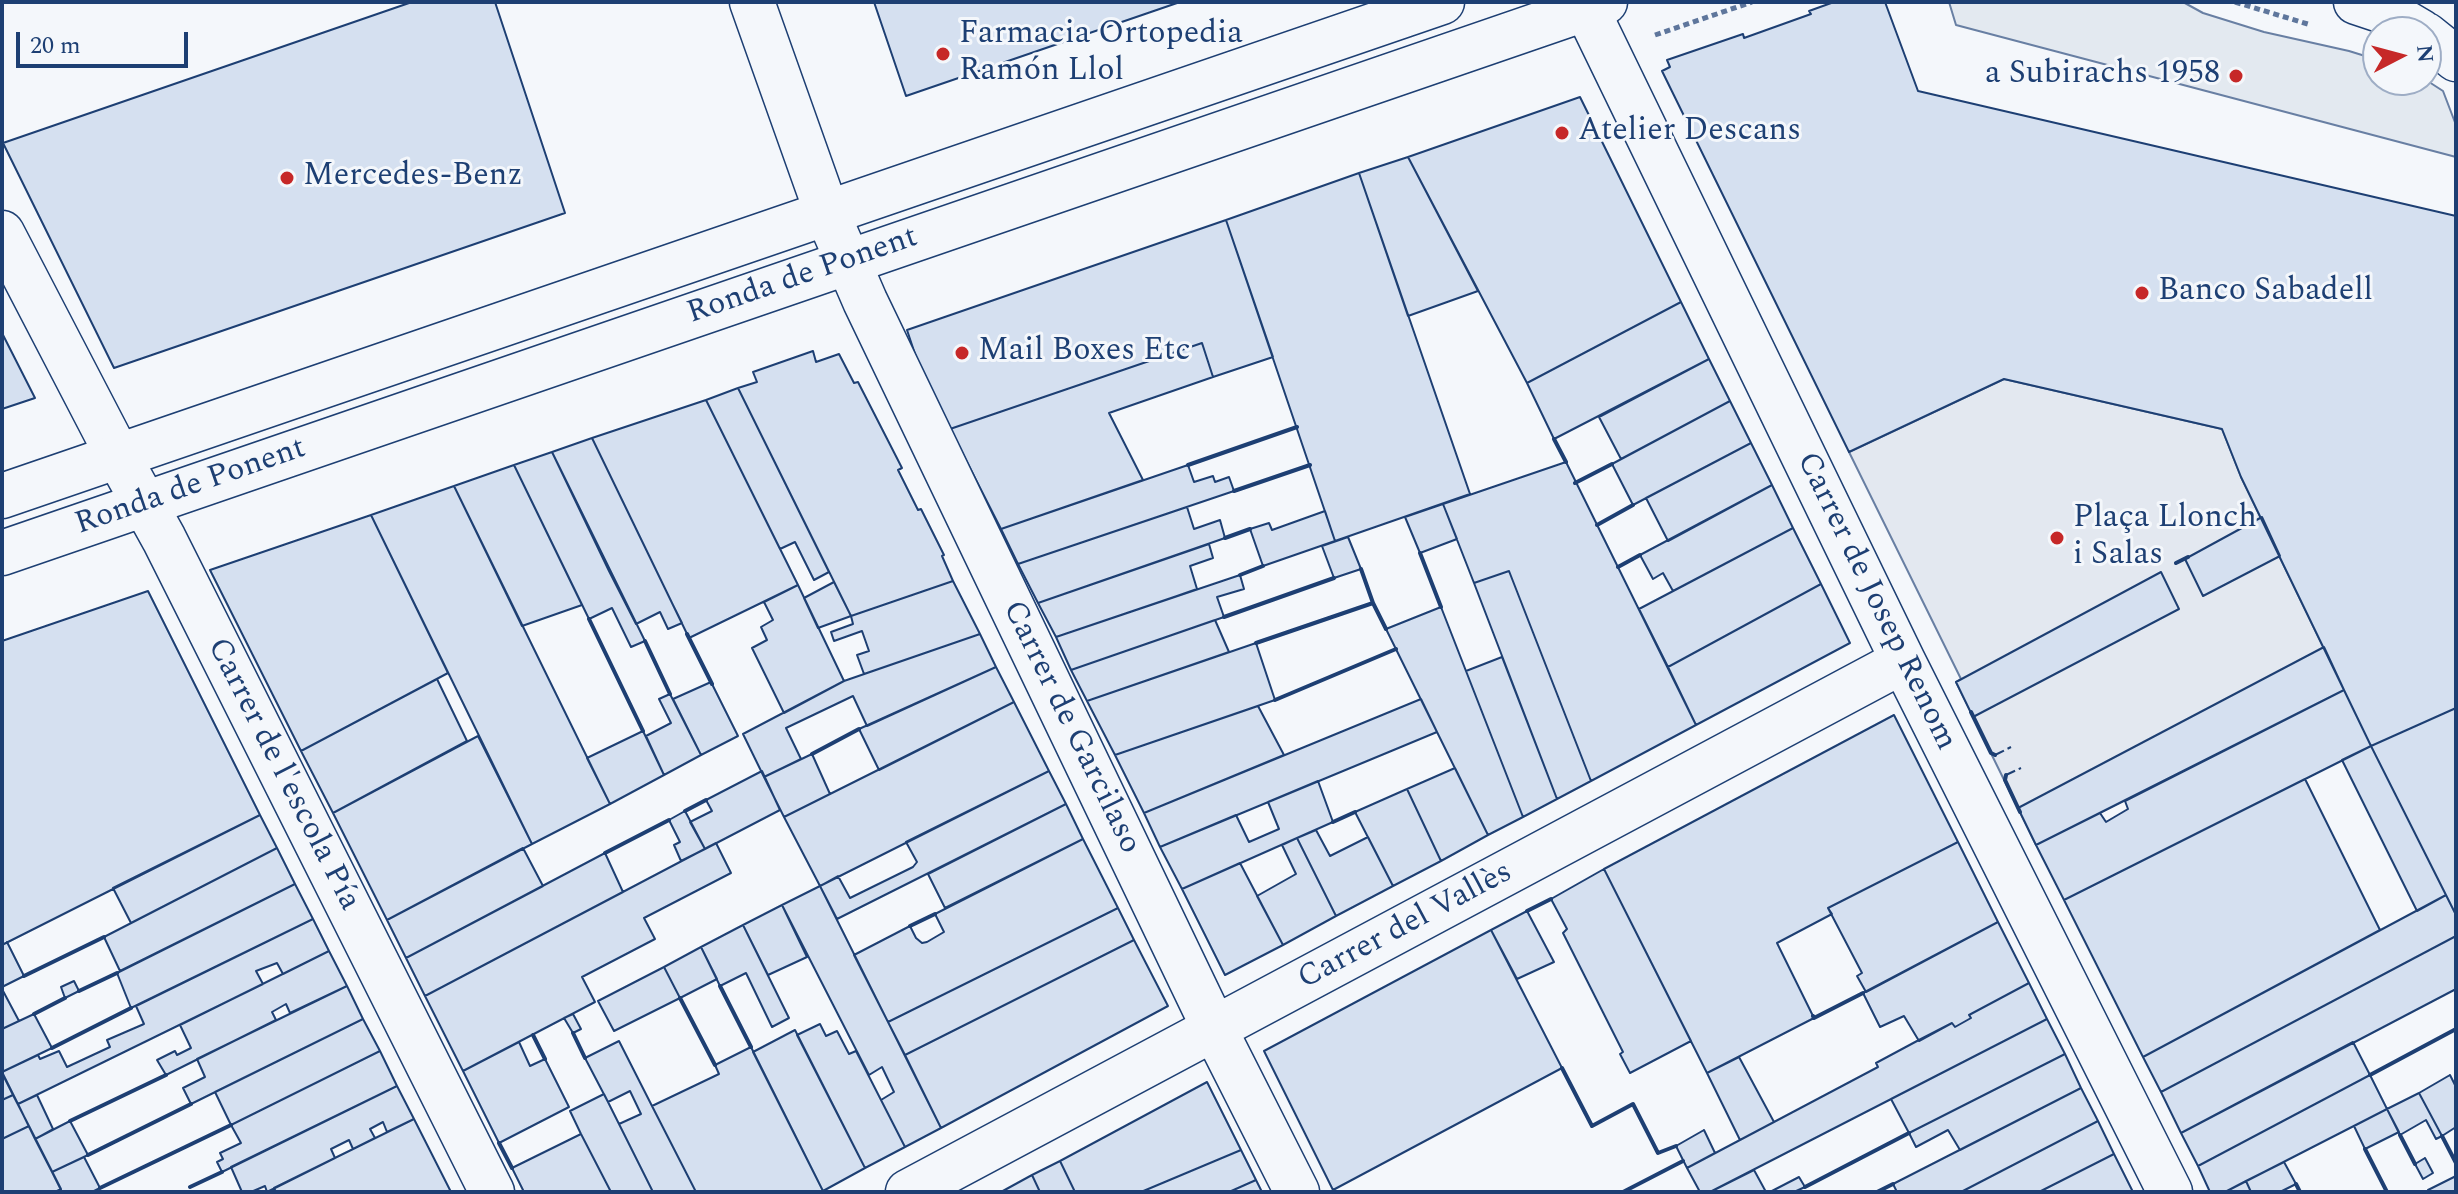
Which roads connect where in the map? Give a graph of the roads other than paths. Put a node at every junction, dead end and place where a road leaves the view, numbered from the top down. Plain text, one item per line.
1 (752, 2) edge
2 (1442, 2) edge
3 (2356, 2) edge
4 (1595, 5) edge
5 (2394, 16) edge
6 (827, 213) junction
7 (2, 233) edge
8 (848, 262) junction
9 (118, 456) junction
10 (2, 496) edge
11 (145, 504) junction
12 (2, 553) edge
13 (1903, 661) junction
14 (1215, 1030) junction
15 (492, 1192) edge
16 (908, 1192) edge
17 (1297, 1192) edge
18 (2170, 1192) edge

1 - 6 street, Carrer de Garcilaso
2 - 6 street, Ronda de Ponent
3 - 5 street
4 - 8 street, Ronda de Ponent
4 - 13 street, Carrer de Josep Renom
6 - 8 street, Carrer de Garcilaso
6 - 9 street, Ronda de Ponent
7 - 9 street, Carrer de l'escola Pía
8 - 11 street, Ronda de Ponent
8 - 14 street, Carrer de Garcilaso
9 - 10 street, Ronda de Ponent
9 - 11 street, Carrer de l'escola Pía
11 - 12 street, Ronda de Ponent
11 - 15 street, Carrer de l'escola Pía
13 - 14 street, Carrer del Vallès
13 - 18 street, Carrer de Josep Renom
14 - 16 street, Carrer del Vallès
14 - 17 street, Carrer de Garcilaso

